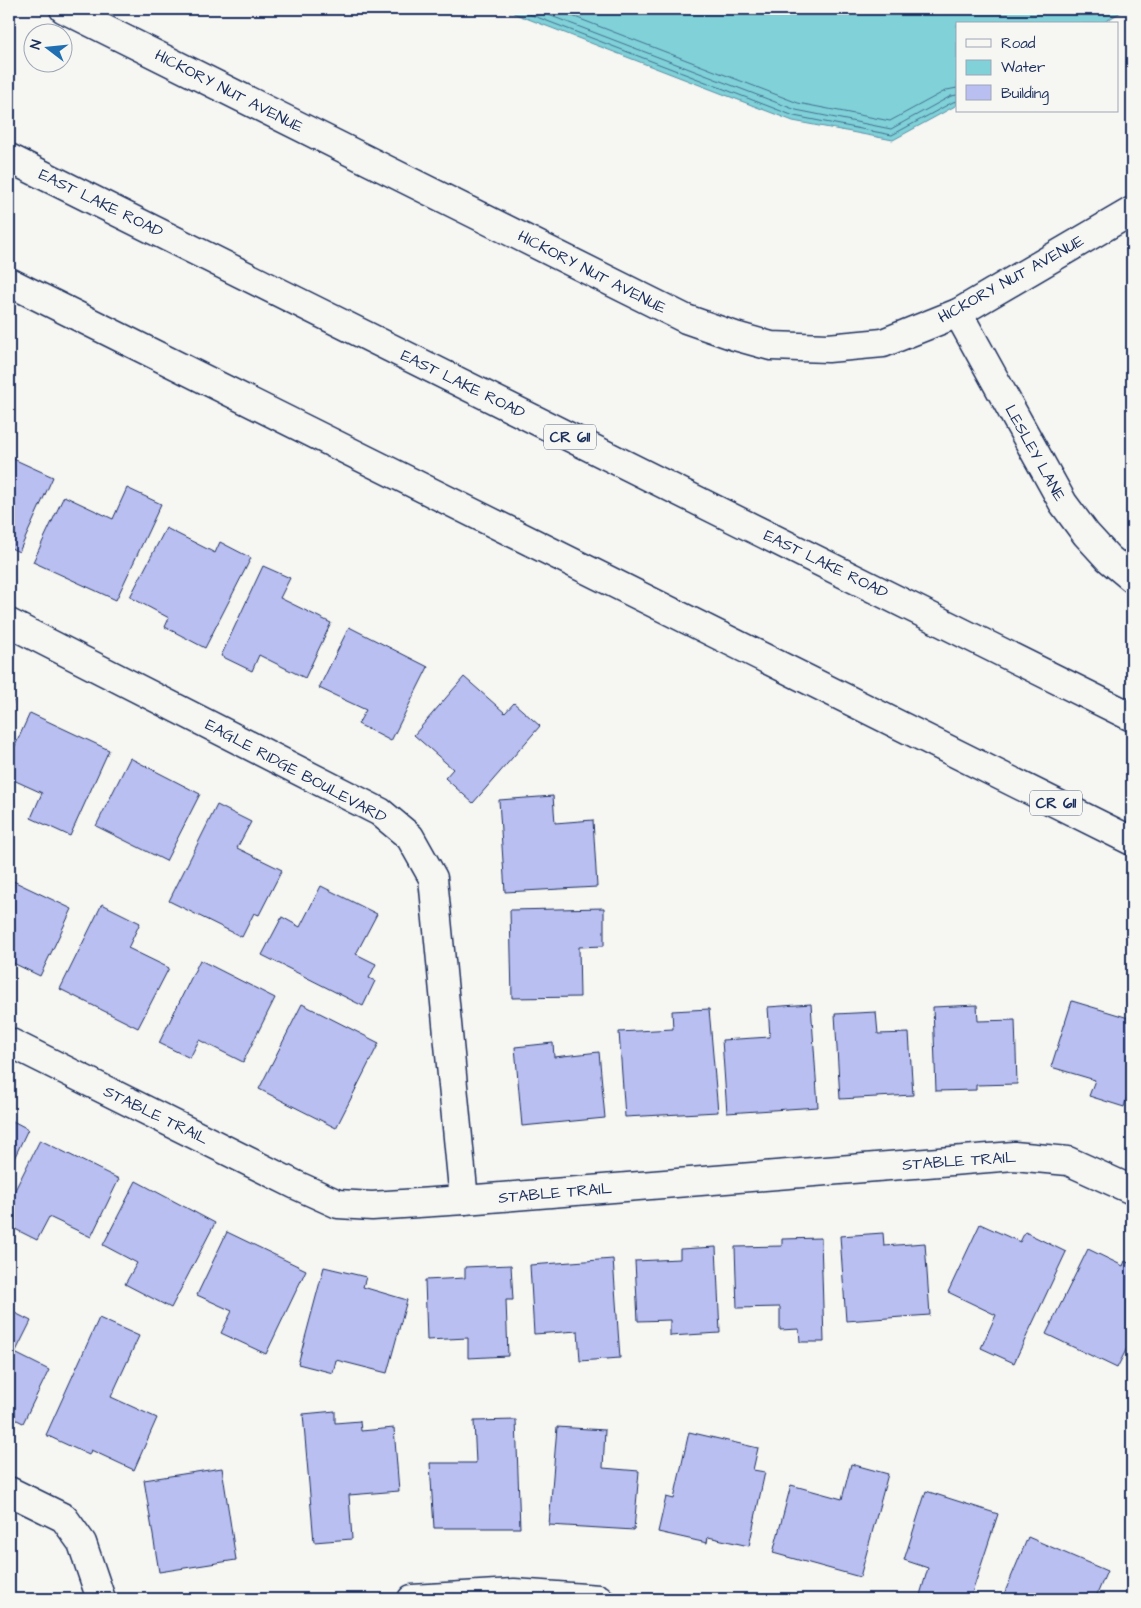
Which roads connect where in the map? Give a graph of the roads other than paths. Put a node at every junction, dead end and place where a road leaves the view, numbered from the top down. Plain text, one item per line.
1 (64, 9) edge
2 (9, 158) edge
3 (1132, 211) edge
4 (9, 282) edge
5 (958, 313) junction
6 (1132, 578) edge
7 (9, 623) edge
8 (1132, 717) edge
9 (1132, 841) edge
10 (9, 1042) edge
11 (1132, 1190) edge
12 (464, 1200) junction
13 (9, 1491) edge
14 (101, 1599) edge
15 (412, 1599) edge
16 (599, 1599) edge

1 - 5 street, HICKORY NUT AVENUE
2 - 8 street, EAST LAKE ROAD / CR 611
3 - 5 street, HICKORY NUT AVENUE
4 - 9 street, CR 611
5 - 6 street, LESLEY LANE
7 - 12 street, EAGLE RIDGE BOULEVARD
10 - 12 street, STABLE TRAIL
11 - 12 street, STABLE TRAIL
13 - 14 street
15 - 16 street

